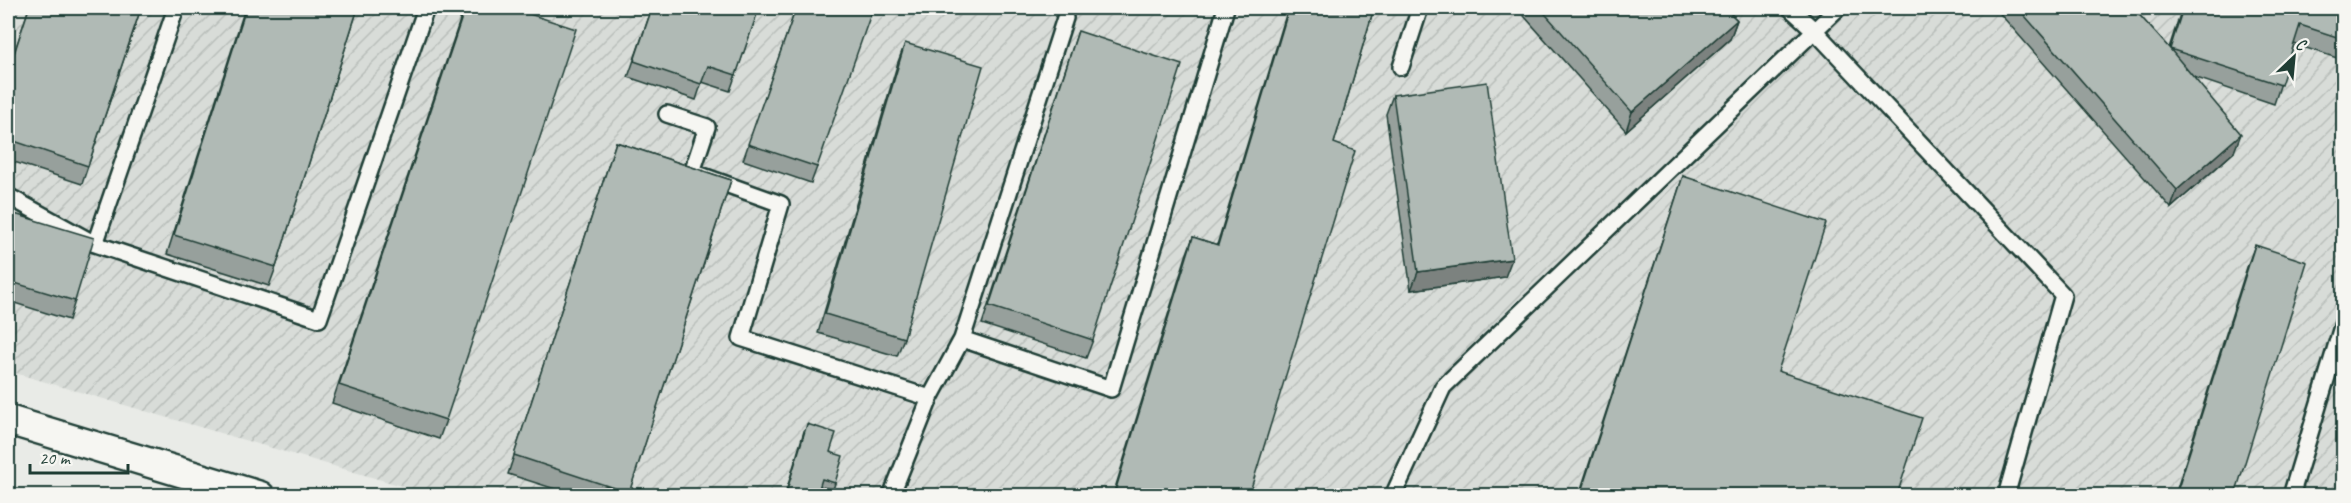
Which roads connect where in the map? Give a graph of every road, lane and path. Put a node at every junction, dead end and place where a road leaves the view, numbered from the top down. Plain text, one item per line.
1 (176, 8) edge
2 (426, 8) edge
3 (1226, 8) edge
4 (1420, 8) edge
5 (1790, 8) edge
6 (1838, 8) edge
7 (1065, 18) dead end
8 (1814, 30) junction
9 (1401, 67) dead end
10 (667, 114) dead end
11 (8, 196) edge
12 (95, 244) junction
13 (2343, 320) edge
14 (962, 339) junction
15 (930, 398) junction
16 (8, 420) edge
17 (241, 493) edge
18 (891, 495) edge
19 (1393, 495) edge
20 (2006, 495) edge
21 (2291, 495) edge

1 - 12 lane
2 - 12 lane
3 - 14 lane
4 - 9 lane
5 - 8 lane
6 - 8 lane
7 - 14 lane
8 - 19 lane
8 - 20 lane
10 - 15 lane
11 - 12 lane
13 - 21 lane
14 - 15 lane
15 - 18 lane
16 - 17 street

